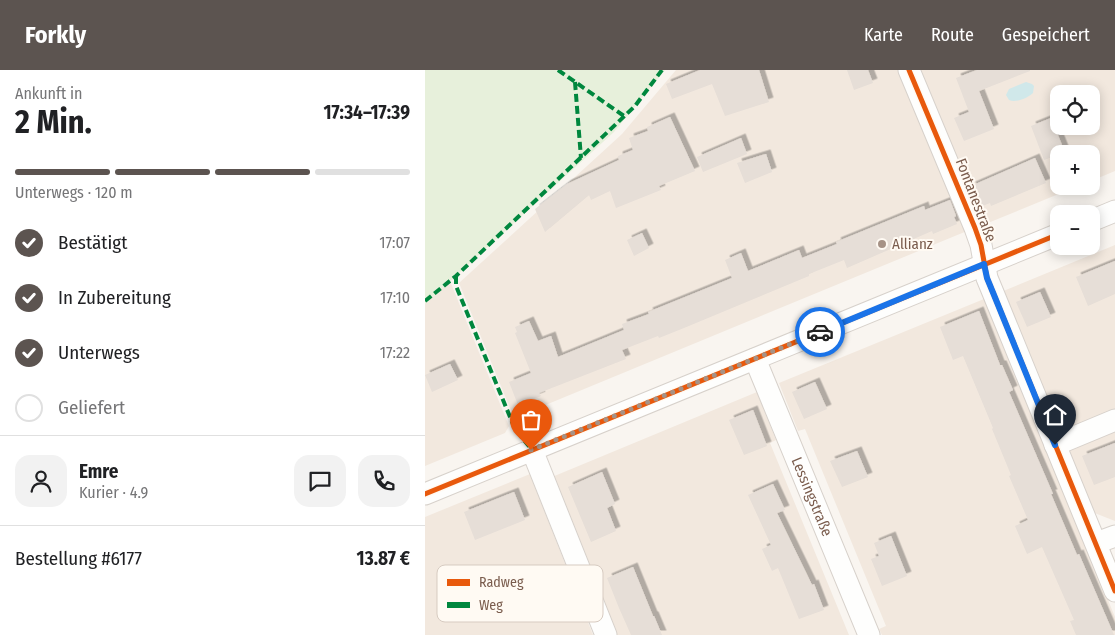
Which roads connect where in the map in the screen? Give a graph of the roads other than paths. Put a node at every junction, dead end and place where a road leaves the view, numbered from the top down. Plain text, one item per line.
1 (909, 70) edge
2 (1115, 211) edge
3 (1100, 217) edge
4 (1050, 238) edge
5 (984, 264) junction
6 (755, 359) junction
7 (1115, 420) edge
8 (1055, 445) junction
9 (531, 450) junction
10 (425, 494) edge
11 (1105, 540) edge
12 (578, 565) edge
13 (1115, 591) edge
14 (602, 622) edge
15 (607, 635) edge
16 (869, 635) edge

1 - 5 street, Fontanestraße
2 - 3 street
4 - 5 street
5 - 6 street
5 - 8 street, Fontanestraße
6 - 9 street
6 - 16 street, Lessingstraße
7 - 8 street
8 - 11 street, Fontanestraße
9 - 10 street
9 - 12 street
11 - 13 street, Fontanestraße
14 - 15 street

